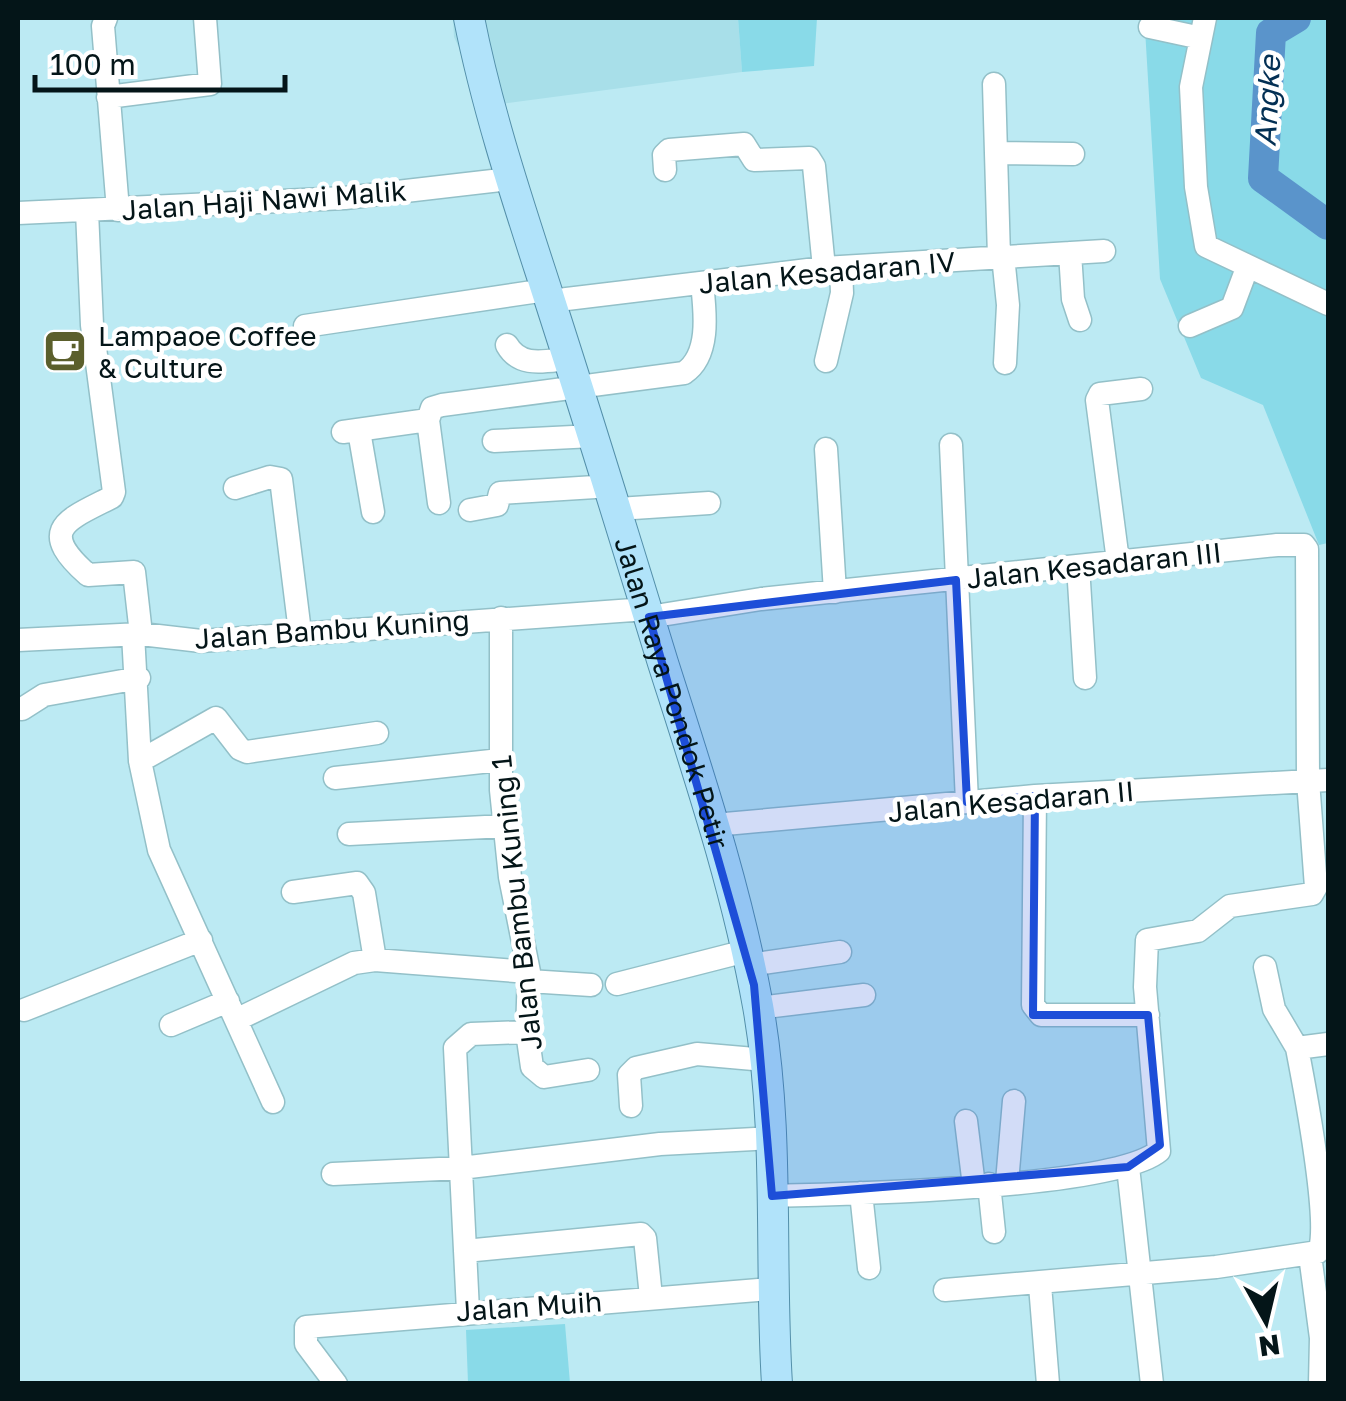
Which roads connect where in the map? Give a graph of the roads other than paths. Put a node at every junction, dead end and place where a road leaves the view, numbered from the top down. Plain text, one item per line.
1 (106, 18) edge
2 (205, 18) edge
3 (469, 18) edge
4 (1150, 27) dead end
5 (1202, 28) edge
6 (994, 84) dead end
7 (108, 96) junction
8 (996, 153) junction
9 (1073, 154) dead end
10 (665, 170) dead end
11 (510, 179) junction
12 (118, 210) junction
13 (87, 211) junction
14 (18, 213) edge
15 (1104, 252) dead end
16 (1070, 253) junction
17 (1001, 256) junction
18 (833, 268) junction
19 (1248, 268) junction
20 (702, 283) junction
21 (548, 295) junction
22 (1328, 304) edge
23 (1080, 320) dead end
24 (305, 326) dead end
25 (1190, 326) dead end
26 (507, 345) dead end
27 (826, 360) dead end
28 (1006, 363) dead end
29 (571, 373) junction
30 (1141, 389) dead end
31 (428, 420) junction
32 (593, 436) junction
33 (494, 441) dead end
34 (951, 446) dead end
35 (826, 449) dead end
36 (235, 488) dead end
37 (614, 497) junction
38 (709, 502) dead end
39 (438, 503) dead end
40 (470, 510) dead end
41 (373, 512) dead end
42 (1118, 562) junction
43 (1078, 566) junction
44 (956, 580) junction
45 (835, 592) junction
46 (648, 613) junction
47 (501, 618) junction
48 (300, 632) junction
49 (137, 634) junction
50 (18, 640) edge
51 (139, 678) junction
52 (1085, 678) dead end
53 (22, 709) dead end
54 (377, 733) dead end
55 (500, 760) junction
56 (140, 761) junction
57 (335, 778) dead end
58 (1318, 781) edge
59 (1035, 796) junction
60 (967, 802) junction
61 (714, 824) junction
62 (505, 826) junction
63 (350, 834) dead end
64 (293, 892) dead end
65 (201, 940) junction
66 (840, 952) dead end
67 (748, 958) junction
68 (375, 960) junction
69 (1266, 967) dead end
70 (529, 977) junction
71 (617, 984) dead end
72 (591, 985) dead end
73 (864, 995) dead end
74 (758, 1008) junction
75 (24, 1010) dead end
76 (232, 1011) junction
77 (1148, 1015) junction
78 (171, 1025) dead end
79 (528, 1032) junction
80 (1328, 1044) edge
81 (1297, 1048) junction
82 (765, 1060) junction
83 (588, 1070) dead end
84 (1014, 1101) dead end
85 (273, 1102) dead end
86 (631, 1106) dead end
87 (966, 1121) dead end
88 (772, 1138) junction
89 (1128, 1167) junction
90 (461, 1168) junction
91 (333, 1174) dead end
92 (990, 1184) junction
93 (861, 1193) junction
94 (772, 1196) junction
95 (994, 1232) dead end
96 (465, 1251) junction
97 (1310, 1256) junction
98 (868, 1268) dead end
99 (1142, 1274) junction
100 (1040, 1285) junction
101 (771, 1289) junction
102 (946, 1290) dead end
103 (651, 1297) junction
104 (468, 1311) junction
105 (336, 1384) edge
106 (777, 1384) edge
107 (1048, 1384) edge
108 (1152, 1384) edge
109 (1320, 1384) edge

1 - 7 street
2 - 7 street
3 - 11 main road, Jalan Raya Pondok Petir
4 - 5 street
5 - 19 street
6 - 8 street
7 - 12 street
8 - 9 street
8 - 17 street
10 - 18 street
11 - 12 street, Jalan Haji Nawi Malik
11 - 21 main road, Jalan Raya Pondok Petir
12 - 13 street, Jalan Haji Nawi Malik
13 - 14 street, Jalan Haji Nawi Malik
13 - 49 street
15 - 16 street, Jalan Kesadaran IV
16 - 17 street, Jalan Kesadaran IV
16 - 23 street
17 - 18 street, Jalan Kesadaran IV
17 - 28 street
18 - 20 street, Jalan Kesadaran IV
18 - 27 street
19 - 22 street
19 - 25 street
20 - 21 street, Jalan Kesadaran IV
20 - 29 street
21 - 24 street, Jalan Kesadaran IV
21 - 29 main road, Jalan Raya Pondok Petir
26 - 29 street
29 - 31 street
29 - 32 main road, Jalan Raya Pondok Petir
30 - 42 street
31 - 39 street
31 - 41 street
32 - 33 street
32 - 37 main road, Jalan Raya Pondok Petir
34 - 44 street
35 - 45 street
36 - 48 street
37 - 38 street
37 - 40 street
37 - 46 main road, Jalan Raya Pondok Petir
42 - 43 street, Jalan Kesadaran III
42 - 58 street, Jalan Kesadaran III
43 - 44 street, Jalan Kesadaran III
43 - 52 street
44 - 45 street, Jalan Kesadaran III
44 - 60 street
45 - 46 street, Jalan Kesadaran III
46 - 47 street, Jalan Bambu Kuning
46 - 61 main road, Jalan Raya Pondok Petir
47 - 48 street, Jalan Bambu Kuning
47 - 55 street, Jalan Bambu Kuning 1
48 - 49 street, Jalan Bambu Kuning
49 - 50 street, Jalan Bambu Kuning
49 - 51 street
51 - 53 street
51 - 56 street
54 - 56 street
55 - 57 street
55 - 62 street, Jalan Bambu Kuning 1
56 - 65 street
58 - 59 street, Jalan Kesadaran II
58 - 77 street
59 - 60 street, Jalan Kesadaran II
59 - 77 street
60 - 61 street, Jalan Kesadaran II
61 - 67 main road, Jalan Raya Pondok Petir
62 - 63 street
62 - 70 street, Jalan Bambu Kuning 1
64 - 68 street
65 - 75 street
65 - 76 street
66 - 67 street
67 - 71 street
67 - 74 main road, Jalan Raya Pondok Petir
68 - 70 street
68 - 76 street
69 - 81 street
70 - 72 street
70 - 79 street, Jalan Bambu Kuning 1
73 - 74 street
74 - 82 main road, Jalan Raya Pondok Petir
76 - 78 street
76 - 85 street
77 - 89 street
79 - 83 street, Jalan Bambu Kuning 1
79 - 90 street
80 - 81 street
81 - 97 street
82 - 86 street
82 - 88 main road, Jalan Raya Pondok Petir
84 - 92 street
87 - 92 street
88 - 90 street
88 - 94 main road, Jalan Raya Pondok Petir
89 - 92 street
89 - 99 street
90 - 91 street
90 - 96 street
92 - 93 street
92 - 95 street
93 - 94 street
93 - 98 street
94 - 101 main road, Jalan Raya Pondok Petir
96 - 103 street
96 - 104 street
97 - 99 street
97 - 109 street
99 - 100 street
99 - 108 street
100 - 102 street
100 - 107 street
101 - 103 street, Jalan Muih
101 - 106 main road, Jalan Raya Pondok Petir
103 - 104 street, Jalan Muih
104 - 105 street, Jalan Muih

